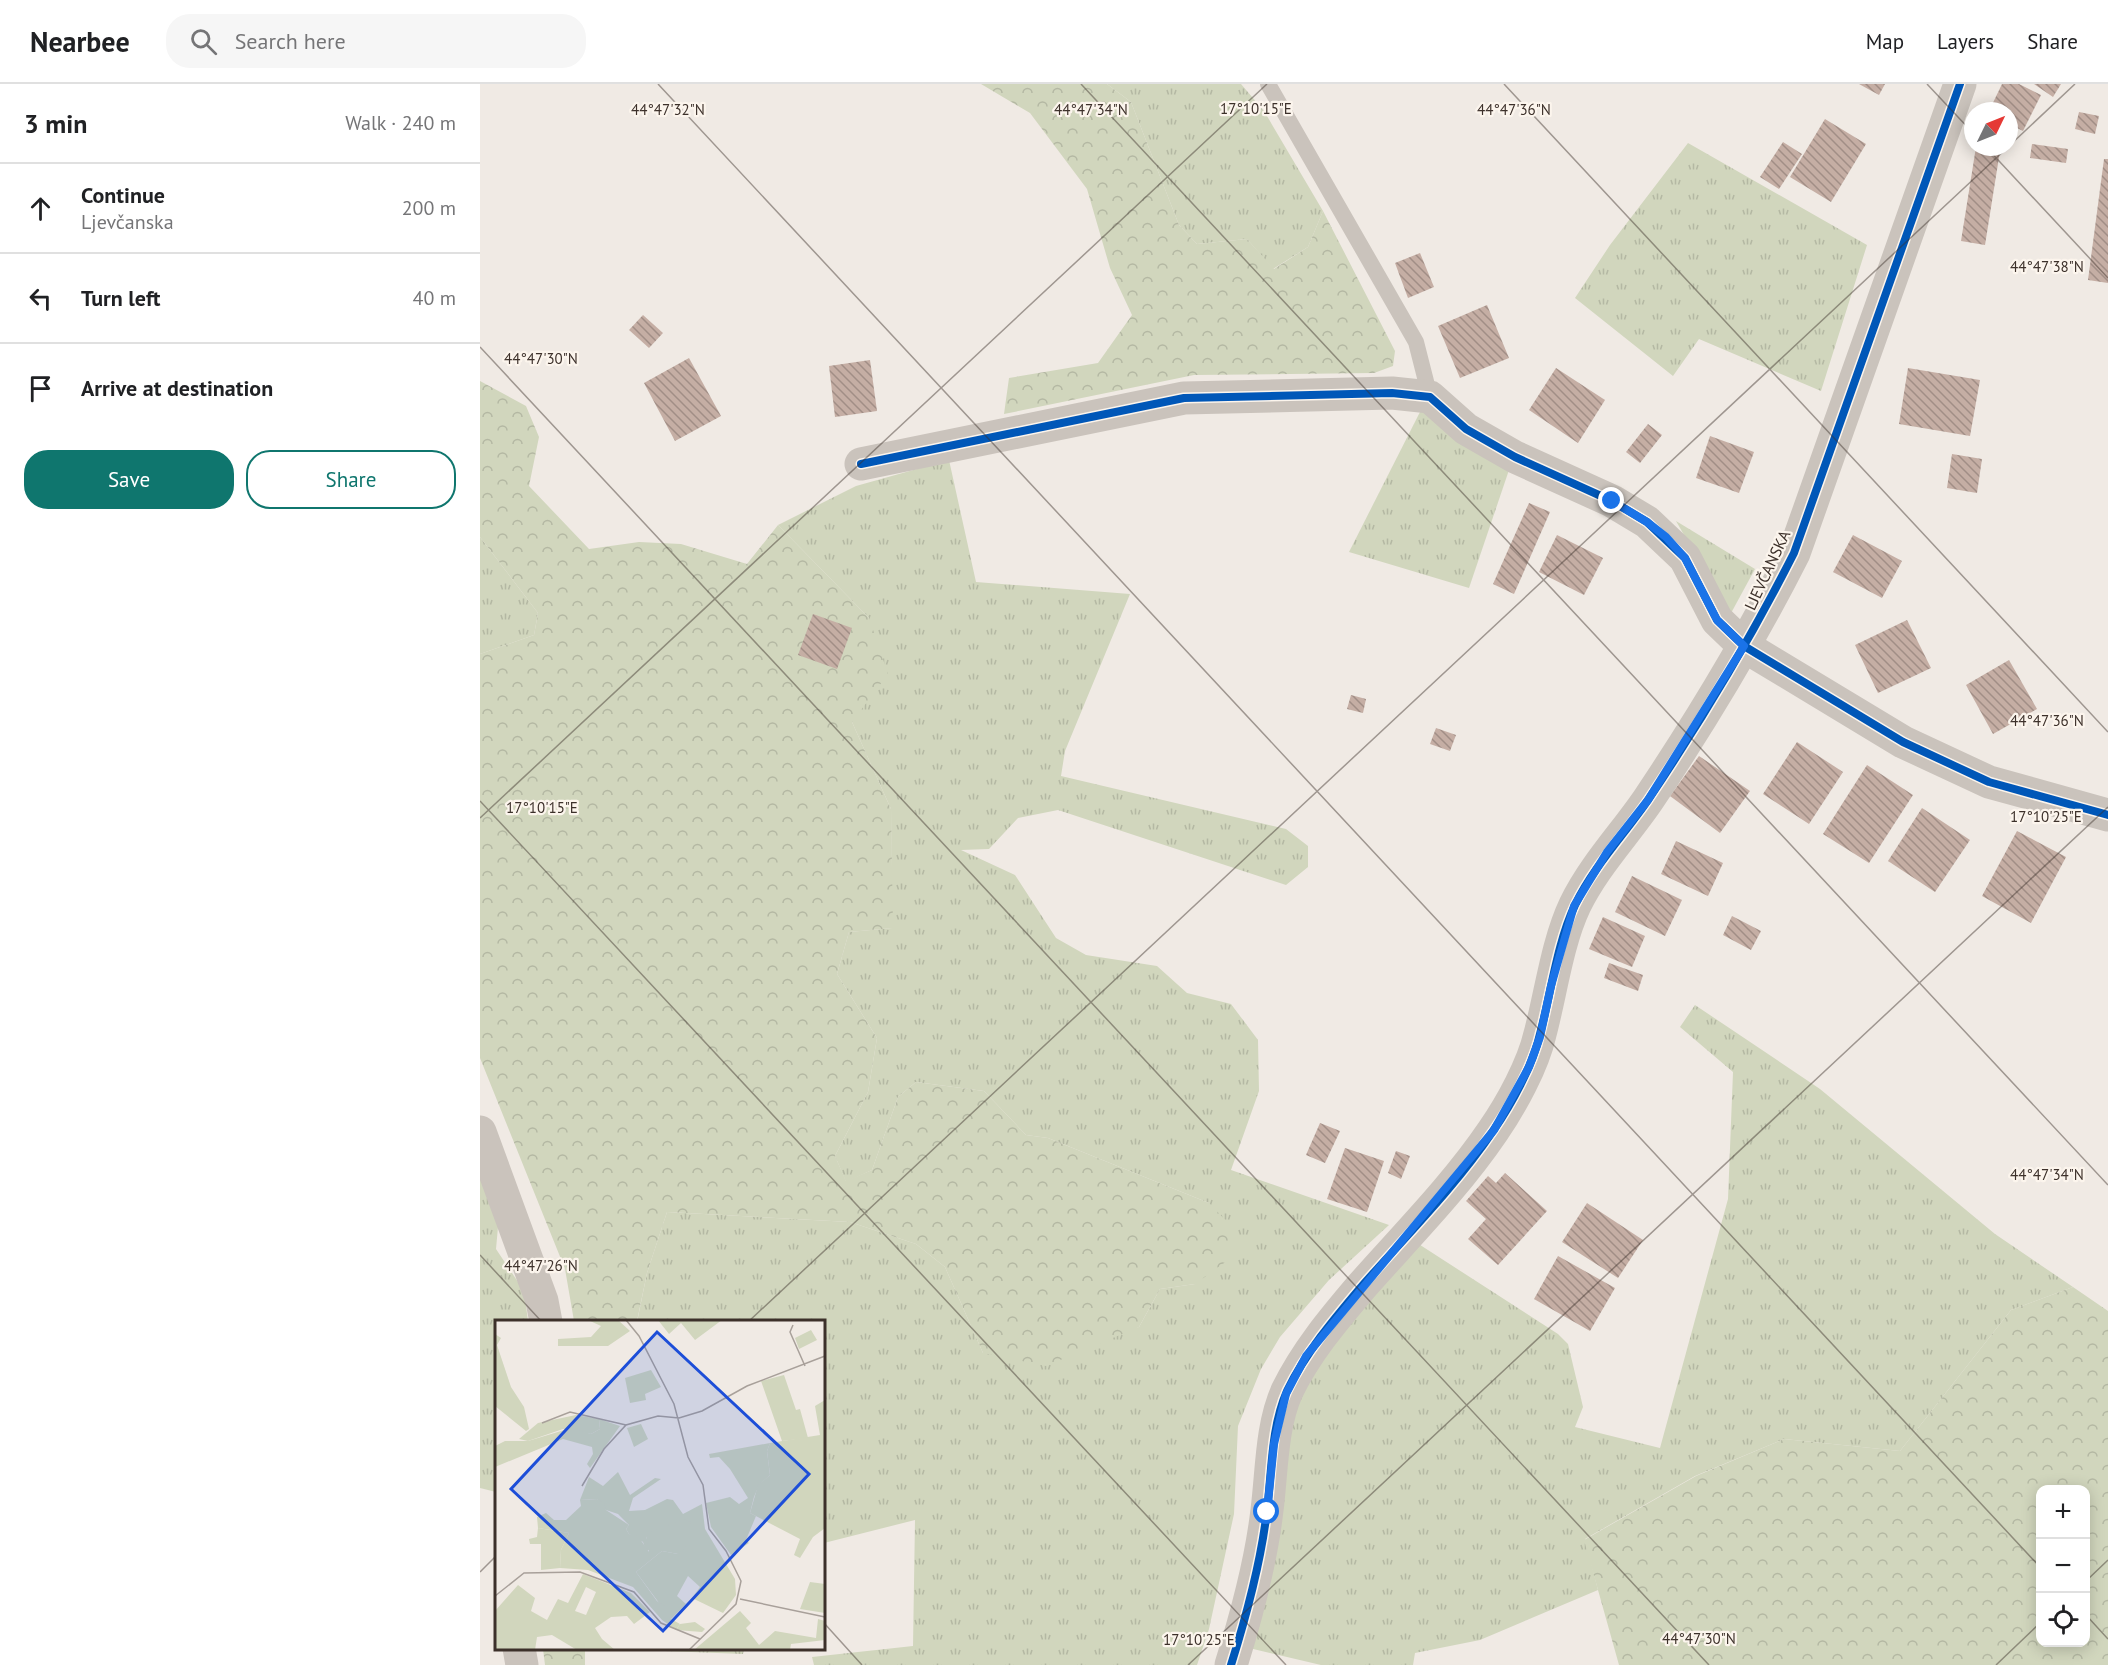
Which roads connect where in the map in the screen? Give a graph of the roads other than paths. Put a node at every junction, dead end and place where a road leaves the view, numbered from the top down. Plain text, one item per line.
1 (1269, 84) edge
2 (1960, 84) edge
3 (1430, 397) junction
4 (861, 465) dead end
5 (1744, 646) junction
6 (2108, 815) edge
7 (480, 1132) edge
8 (546, 1320) edge
9 (519, 1650) edge
10 (522, 1665) edge
11 (1231, 1665) edge

1 - 3 lane
2 - 5 street, LJEVČANSKA
3 - 4 street
3 - 5 street
5 - 6 street
5 - 11 street, LJEVČANSKA
7 - 8 street
9 - 10 street

